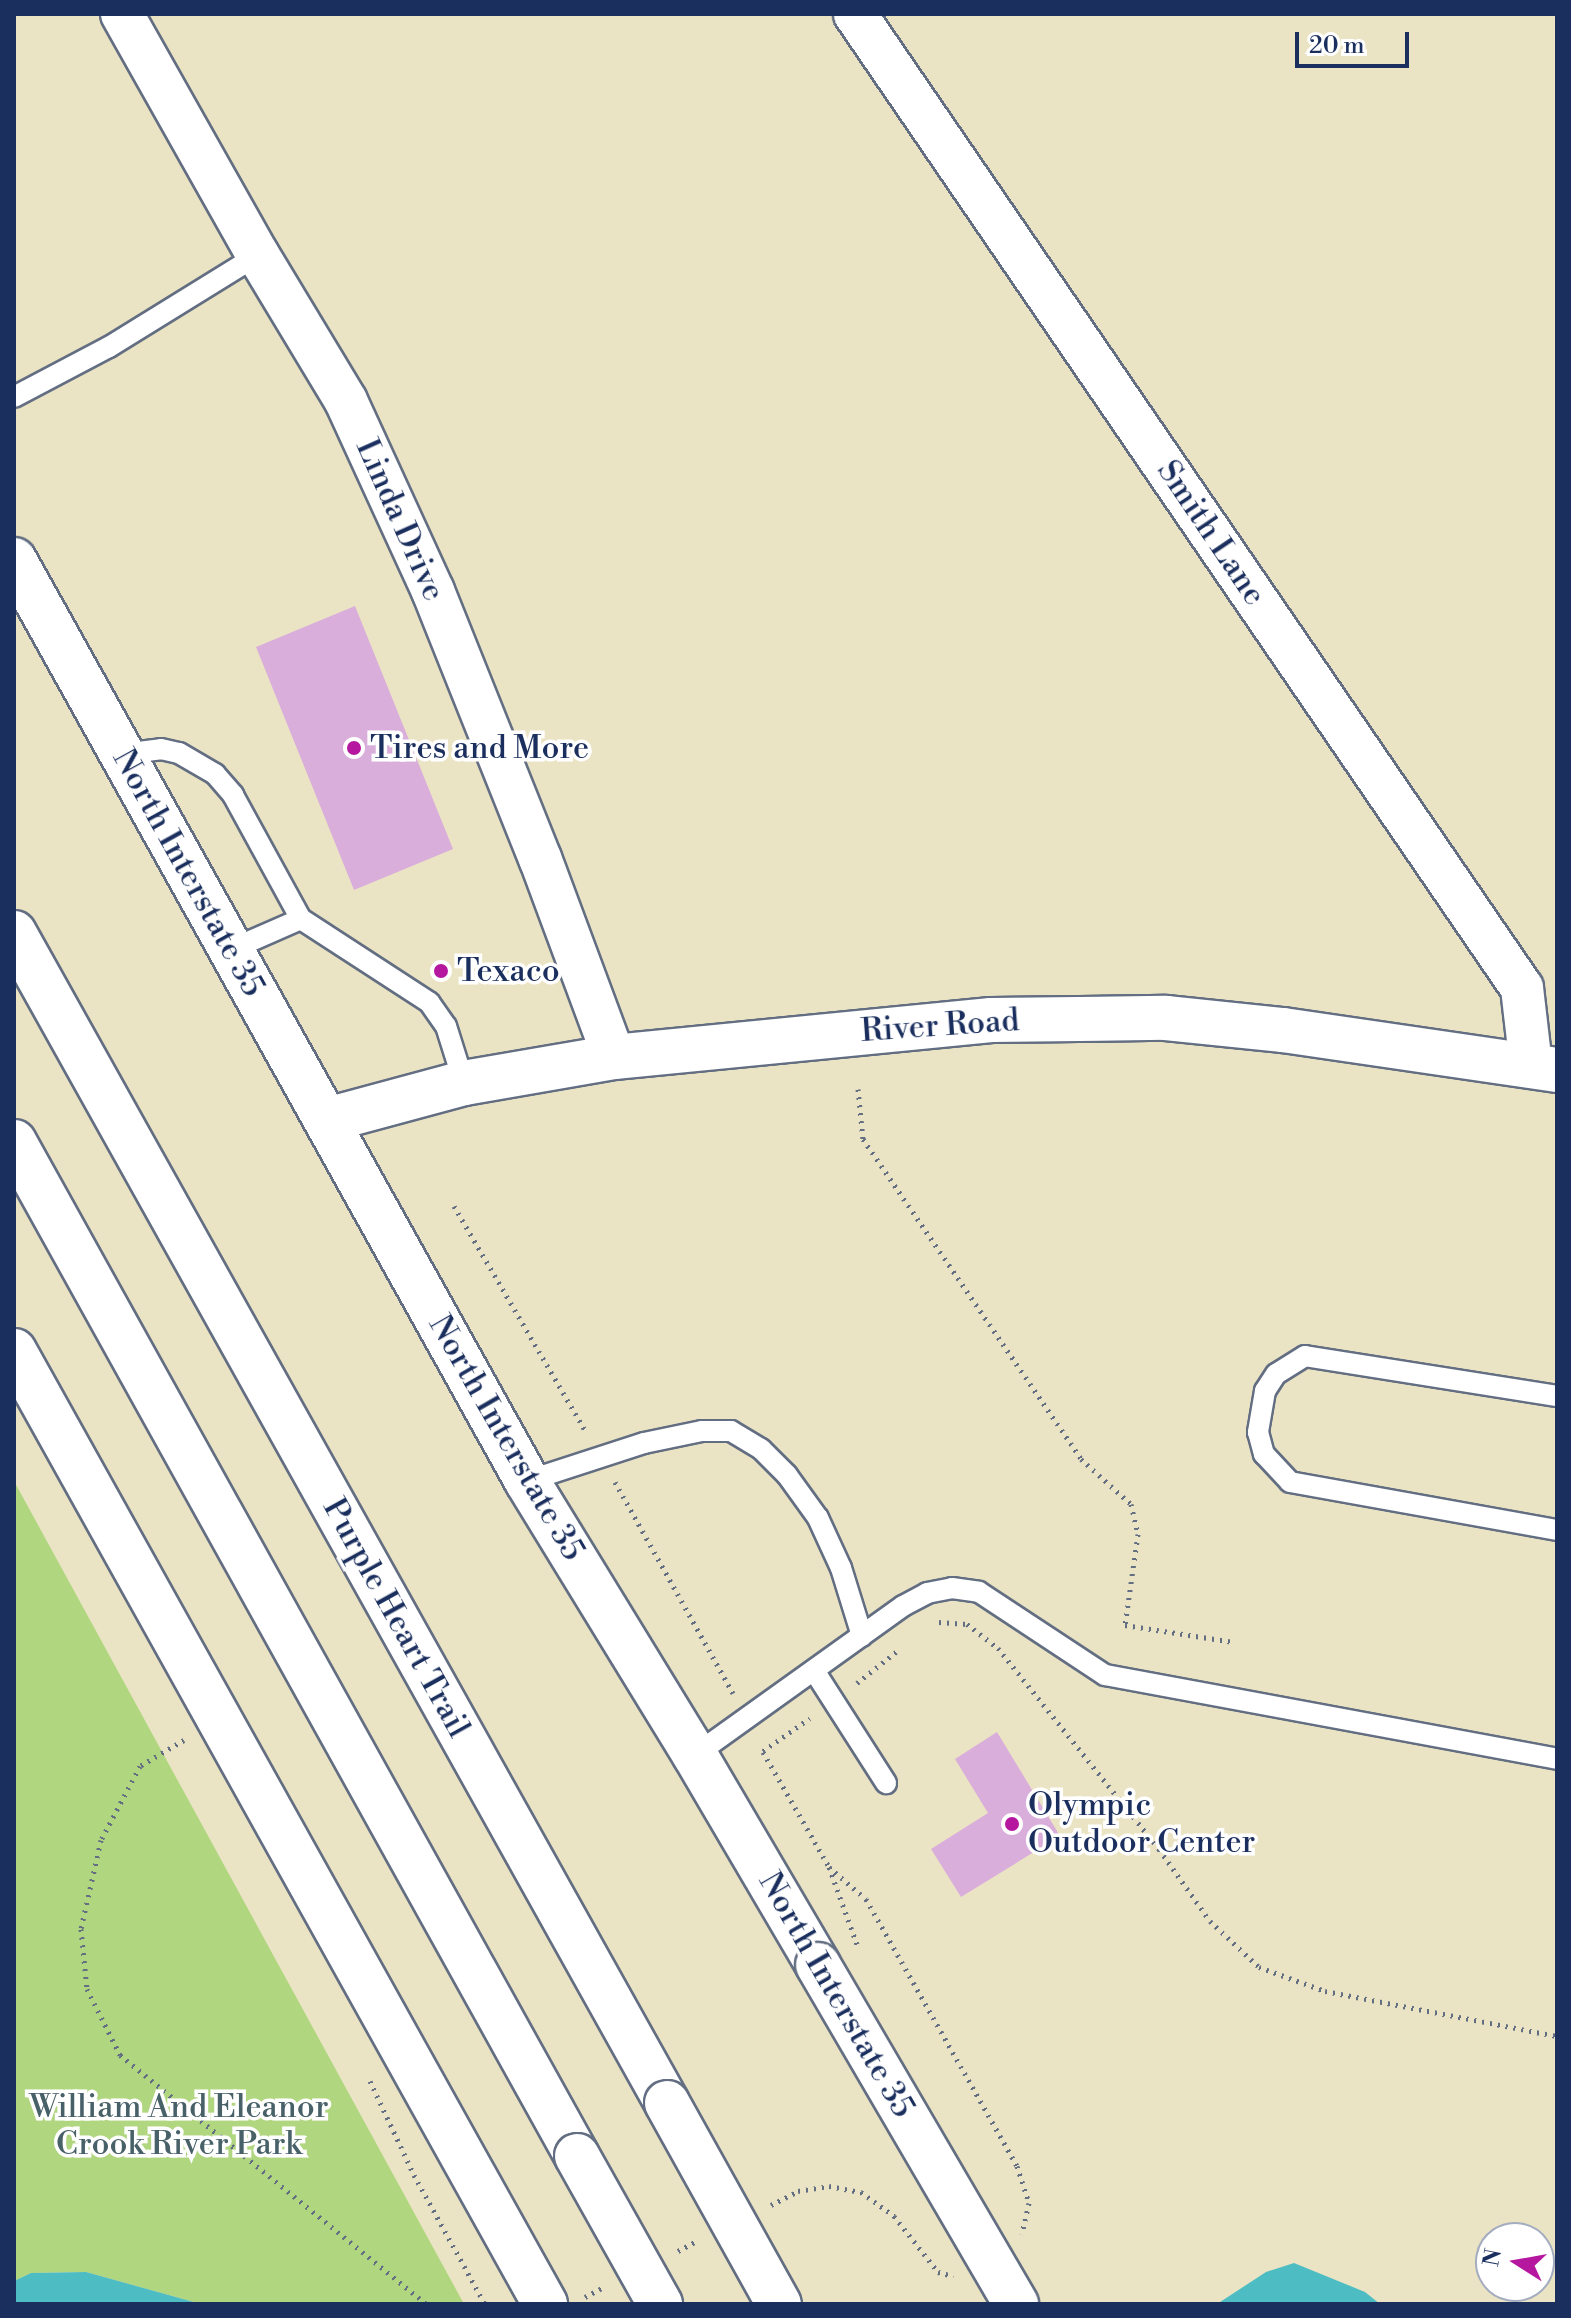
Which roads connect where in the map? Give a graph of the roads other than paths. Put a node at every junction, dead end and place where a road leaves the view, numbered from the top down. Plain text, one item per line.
1 (122, 14) edge
2 (855, 14) edge
3 (258, 255) junction
4 (14, 397) edge
5 (14, 560) edge
6 (122, 754) junction
7 (301, 919) junction
8 (14, 933) edge
9 (230, 950) junction
10 (614, 1057) junction
11 (1544, 1068) edge
12 (464, 1083) junction
13 (327, 1120) junction
14 (14, 1142) edge
15 (14, 1351) edge
16 (1557, 1396) edge
17 (527, 1481) junction
18 (1557, 1530) edge
19 (862, 1636) junction
20 (815, 1672) junction
21 (695, 1755) junction
22 (1557, 1759) edge
23 (886, 1783) dead end
24 (545, 2304) edge
25 (660, 2304) edge
26 (779, 2304) edge
27 (1016, 2304) edge

1 - 3 street, Linda Drive
2 - 11 street, Smith Lane
3 - 4 lane
3 - 10 street, Linda Drive
5 - 6 main road, North Interstate 35
6 - 7 lane
6 - 9 main road, North Interstate 35
7 - 9 lane
7 - 12 lane
8 - 26 main road, Purple Heart Trail, bridge
9 - 13 main road, North Interstate 35
10 - 11 main road, River Road
10 - 12 main road, River Road
12 - 13 main road, River Road
13 - 17 main road, North Interstate 35
14 - 25 main road, bridge
15 - 24 main road
16 - 18 lane
17 - 19 lane
17 - 21 main road, North Interstate 35
19 - 20 lane
19 - 22 lane
20 - 21 lane
20 - 23 lane
21 - 27 main road, North Interstate 35, bridge

